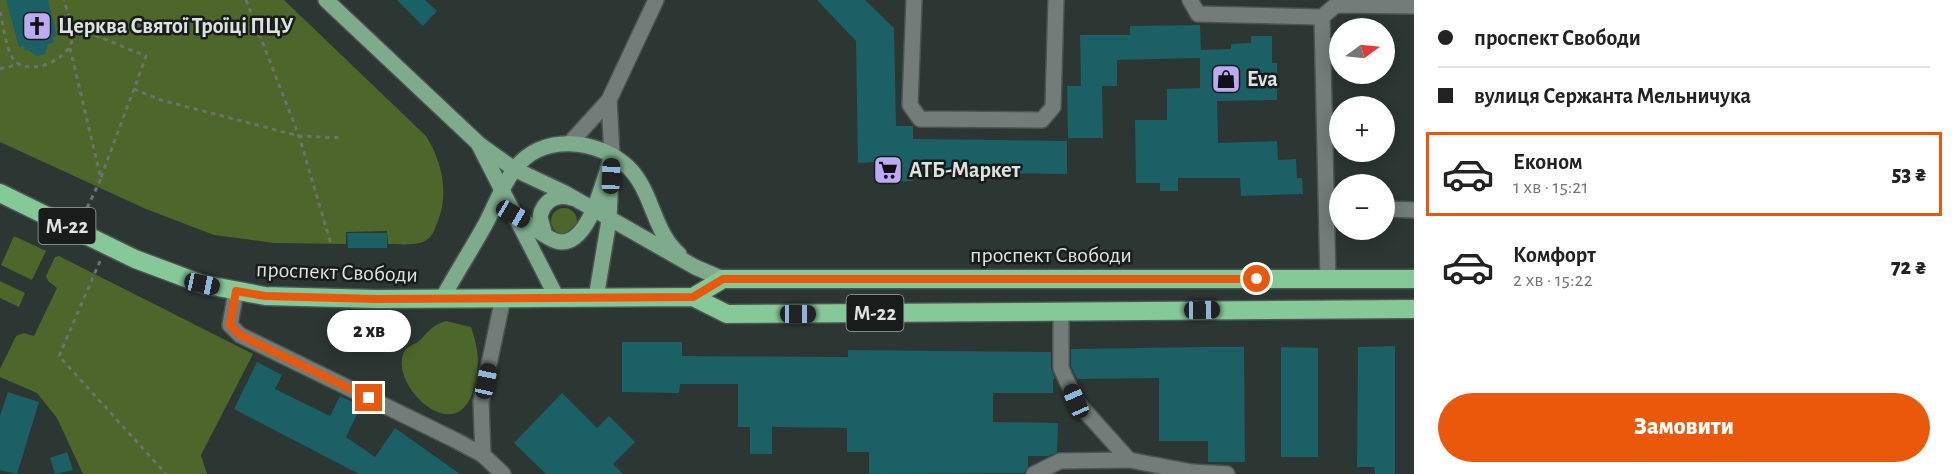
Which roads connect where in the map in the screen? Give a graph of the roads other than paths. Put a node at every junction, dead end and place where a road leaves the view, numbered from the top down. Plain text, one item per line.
1 (326, 0) edge
2 (656, 0) edge
3 (914, 0) edge
4 (1056, 0) edge
5 (1190, 0) edge
6 (1414, 6) edge
7 (1322, 17) junction
8 (609, 100) junction
9 (570, 143) junction
10 (478, 144) junction
11 (612, 154) junction
12 (514, 169) junction
13 (1332, 174) edge
14 (502, 191) junction
15 (0, 193) edge
16 (576, 200) junction
17 (593, 209) junction
18 (1395, 209) edge
19 (1414, 210) edge
20 (513, 214) junction
21 (609, 219) junction
22 (584, 228) junction
23 (544, 232) junction
24 (1331, 240) edge
25 (690, 264) junction
26 (723, 279) junction
27 (1328, 279) junction
28 (1414, 279) edge
29 (236, 291) junction
30 (693, 297) junction
31 (503, 298) junction
32 (557, 298) junction
33 (596, 298) junction
34 (442, 299) junction
35 (1414, 309) edge
36 (1061, 311) junction
37 (483, 455) junction
38 (1129, 460) junction
39 (503, 474) edge
40 (1034, 474) edge
41 (1227, 474) edge

1 - 10 main road
2 - 8 street
3 - 4 street
5 - 7 street
6 - 7 street
7 - 13 street
8 - 9 street
8 - 11 street
9 - 11 main road
9 - 12 main road
10 - 12 main road
10 - 14 main road
11 - 17 main road
11 - 21 main road
11 - 25 main road
12 - 14 main road
12 - 16 main road
14 - 20 main road
14 - 34 main road
15 - 29 highway, проспект Свободи / М-22
16 - 17 main road
16 - 22 main road
16 - 23 main road
17 - 21 main road
17 - 22 main road
18 - 19 street
20 - 23 main road
20 - 32 main road
21 - 25 main road
21 - 33 main road
22 - 23 main road
24 - 27 street
25 - 26 main road
26 - 27 highway, проспект Свободи / М-22
26 - 30 highway
27 - 28 highway, проспект Свободи / М-22
29 - 34 highway, проспект Свободи / М-22
29 - 37 street
30 - 33 highway, проспект Свободи / М-22
30 - 36 highway, проспект Свободи / М-22
31 - 32 highway, проспект Свободи / М-22
31 - 34 highway, проспект Свободи / М-22
31 - 37 street
32 - 33 highway, проспект Свободи / М-22
35 - 36 highway, проспект Свободи / М-22
36 - 38 street
37 - 39 street
38 - 40 street
38 - 41 street

